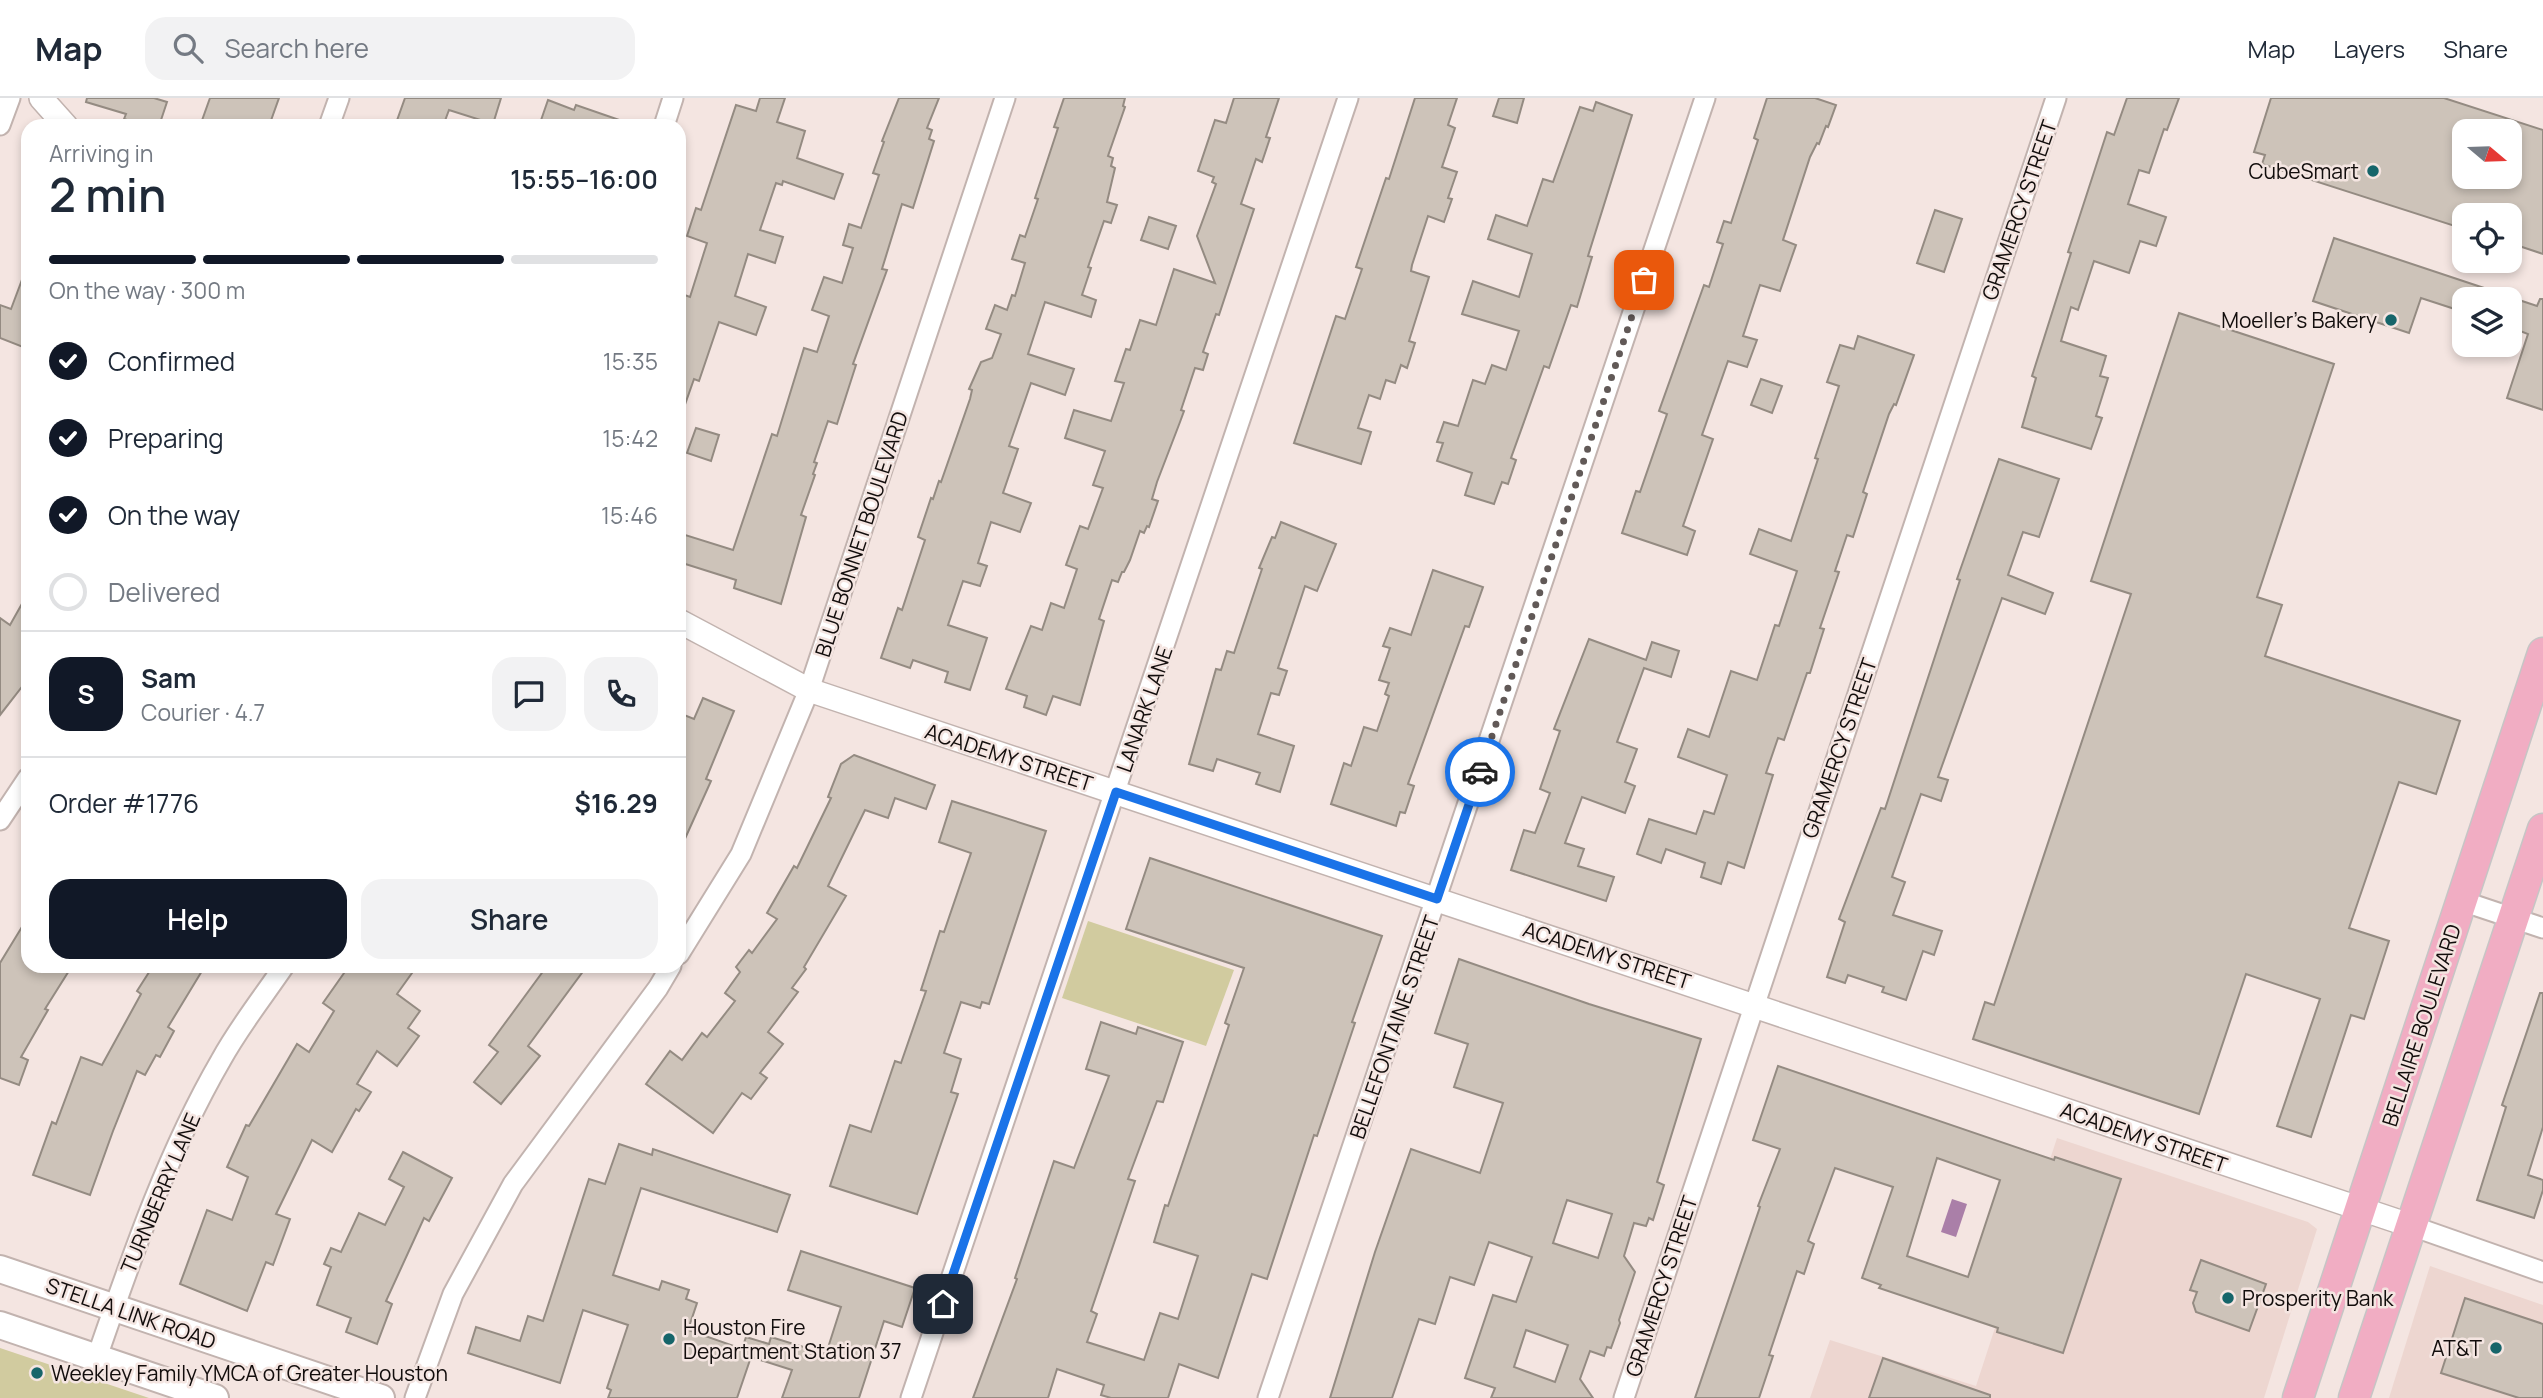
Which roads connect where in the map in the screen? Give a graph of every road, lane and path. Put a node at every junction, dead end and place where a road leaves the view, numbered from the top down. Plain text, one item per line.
1 (10, 98) edge
2 (41, 98) edge
3 (339, 98) edge
4 (673, 98) edge
5 (1005, 98) edge
6 (1348, 98) edge
7 (1704, 98) edge
8 (2056, 98) edge
9 (60, 119) edge
10 (332, 119) edge
11 (666, 119) edge
12 (0, 125) edge
13 (686, 625) edge
14 (2543, 653) edge
15 (810, 690) junction
16 (21, 788) edge
17 (1116, 792) junction
18 (0, 820) edge
19 (2543, 828) edge
20 (1437, 899) junction
21 (2462, 901) junction
22 (2513, 918) junction
23 (2543, 928) edge
24 (686, 943) edge
25 (279, 973) edge
26 (667, 973) edge
27 (1753, 1004) junction
28 (2360, 1208) junction
29 (2412, 1226) junction
30 (0, 1269) edge
31 (2543, 1272) edge
32 (114, 1307) junction
33 (0, 1325) edge
34 (97, 1357) junction
35 (215, 1398) edge
36 (381, 1398) edge
37 (415, 1398) edge
38 (911, 1398) edge
39 (1268, 1398) edge
40 (1624, 1398) edge
41 (2298, 1398) edge
42 (2354, 1398) edge

1 - 12 street
2 - 9 street
3 - 10 street
4 - 11 street
5 - 15 street, BLUE BONNET BOULEVARD
6 - 17 street, LANARK LANE
7 - 20 street, BELLEFONTAINE STREET
8 - 27 street, GRAMERCY STREET
13 - 15 street, ACADEMY STREET
14 - 21 main road, BELLAIRE BOULEVARD
15 - 17 street, ACADEMY STREET
15 - 24 street, BLUE BONNET BOULEVARD
16 - 18 street
17 - 20 street, ACADEMY STREET
17 - 38 street, LANARK LANE
19 - 22 main road
20 - 27 street, ACADEMY STREET
20 - 39 street, BELLEFONTAINE STREET
21 - 22 street
21 - 28 main road, BELLAIRE BOULEVARD
22 - 23 street
22 - 29 main road
25 - 32 street, TURNBERRY LANE
26 - 37 street
27 - 28 street, ACADEMY STREET
27 - 40 street, GRAMERCY STREET
28 - 29 street, ACADEMY STREET
28 - 41 main road, BELLAIRE BOULEVARD
29 - 31 street, ACADEMY STREET
29 - 42 main road
30 - 32 main road, STELLA LINK ROAD
32 - 34 street, TURNBERRY LANE
32 - 36 main road, STELLA LINK ROAD
33 - 34 main road
34 - 35 main road

